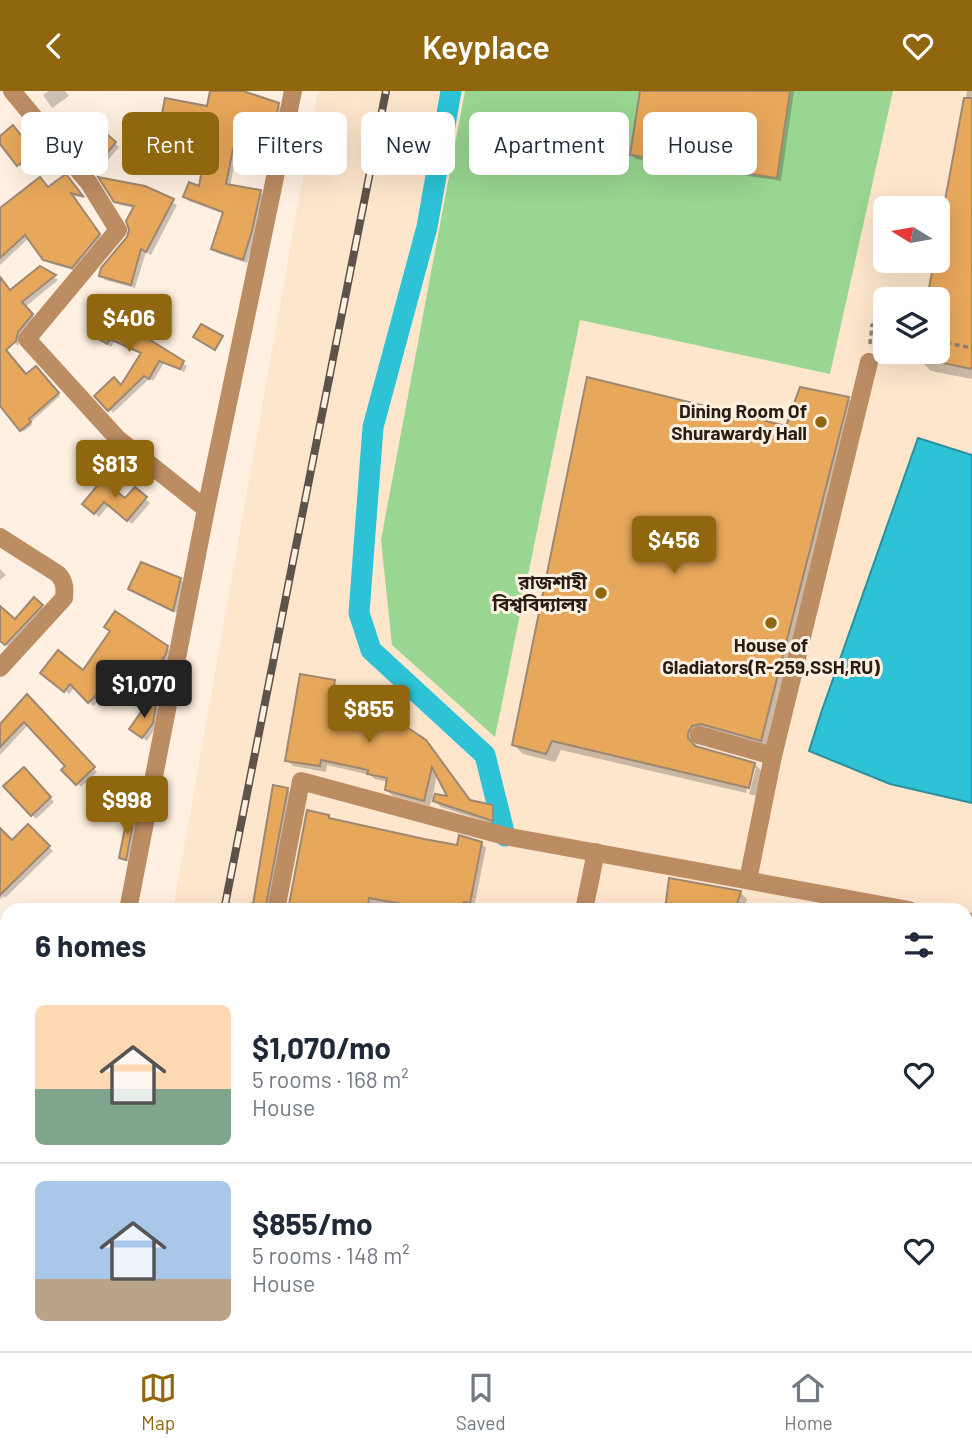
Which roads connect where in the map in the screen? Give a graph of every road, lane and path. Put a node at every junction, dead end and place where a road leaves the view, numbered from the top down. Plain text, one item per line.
1 (12, 91) edge
2 (293, 91) edge
3 (873, 325) edge
4 (950, 343) edge
5 (972, 348) edge
6 (869, 362) joint
7 (206, 509) junction
8 (0, 537) edge
9 (0, 668) edge
10 (699, 735) dead end
11 (774, 756) junction
12 (596, 852) junction
13 (748, 880) junction
14 (129, 903) edge
15 (277, 903) edge
16 (585, 903) edge
17 (871, 903) edge

1 - 7 street
2 - 7 street
3 - 6 path
4 - 5 path
6 - 11 street
7 - 14 street
8 - 9 street
10 - 11 street
11 - 13 street
12 - 13 street
12 - 15 street
12 - 16 street
13 - 17 street

